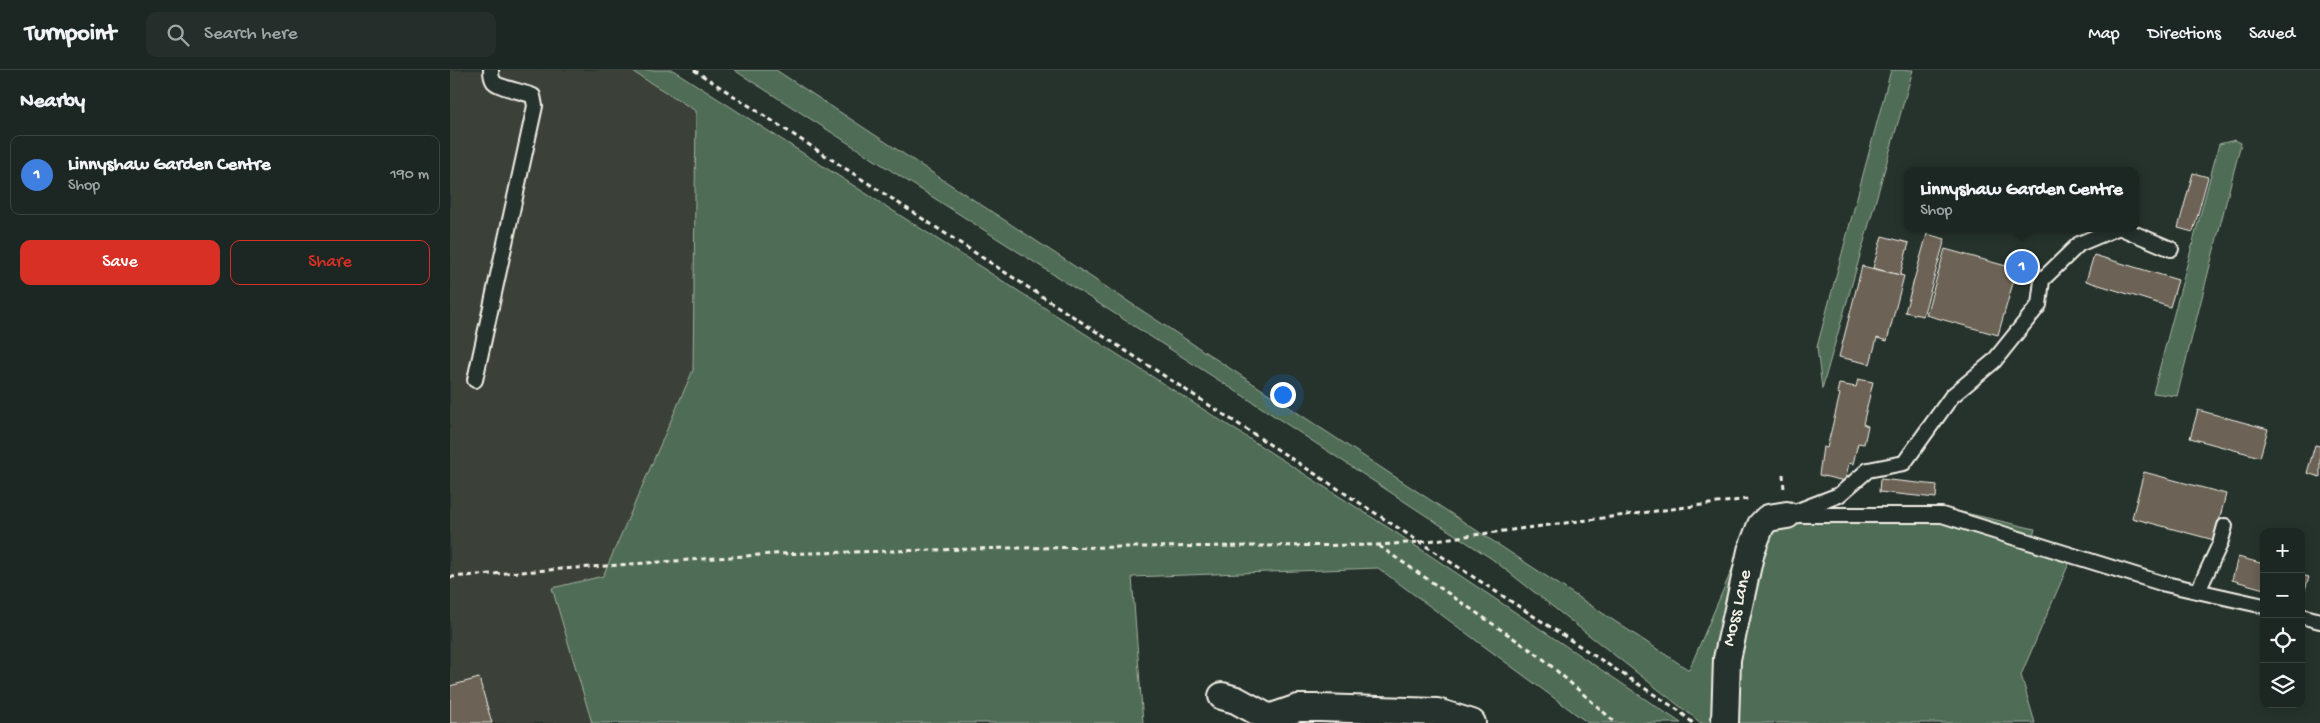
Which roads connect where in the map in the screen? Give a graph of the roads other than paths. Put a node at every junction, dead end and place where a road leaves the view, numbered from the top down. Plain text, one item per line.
1 (491, 70) edge
2 (2108, 232) edge
3 (2130, 232) edge
4 (2171, 250) dead end
5 (475, 380) dead end
6 (1788, 515) junction
7 (2226, 526) dead end
8 (2198, 591) junction
9 (2260, 605) edge
10 (2305, 617) edge
11 (2320, 621) edge
12 (1222, 696) dead end
13 (1269, 720) edge
14 (1472, 723) edge
15 (1725, 723) edge

1 - 5 lane
2 - 6 lane
3 - 4 lane
6 - 8 lane
6 - 15 street, Moss Lane
7 - 8 lane
8 - 9 lane
10 - 11 lane
12 - 13 street
13 - 14 street

